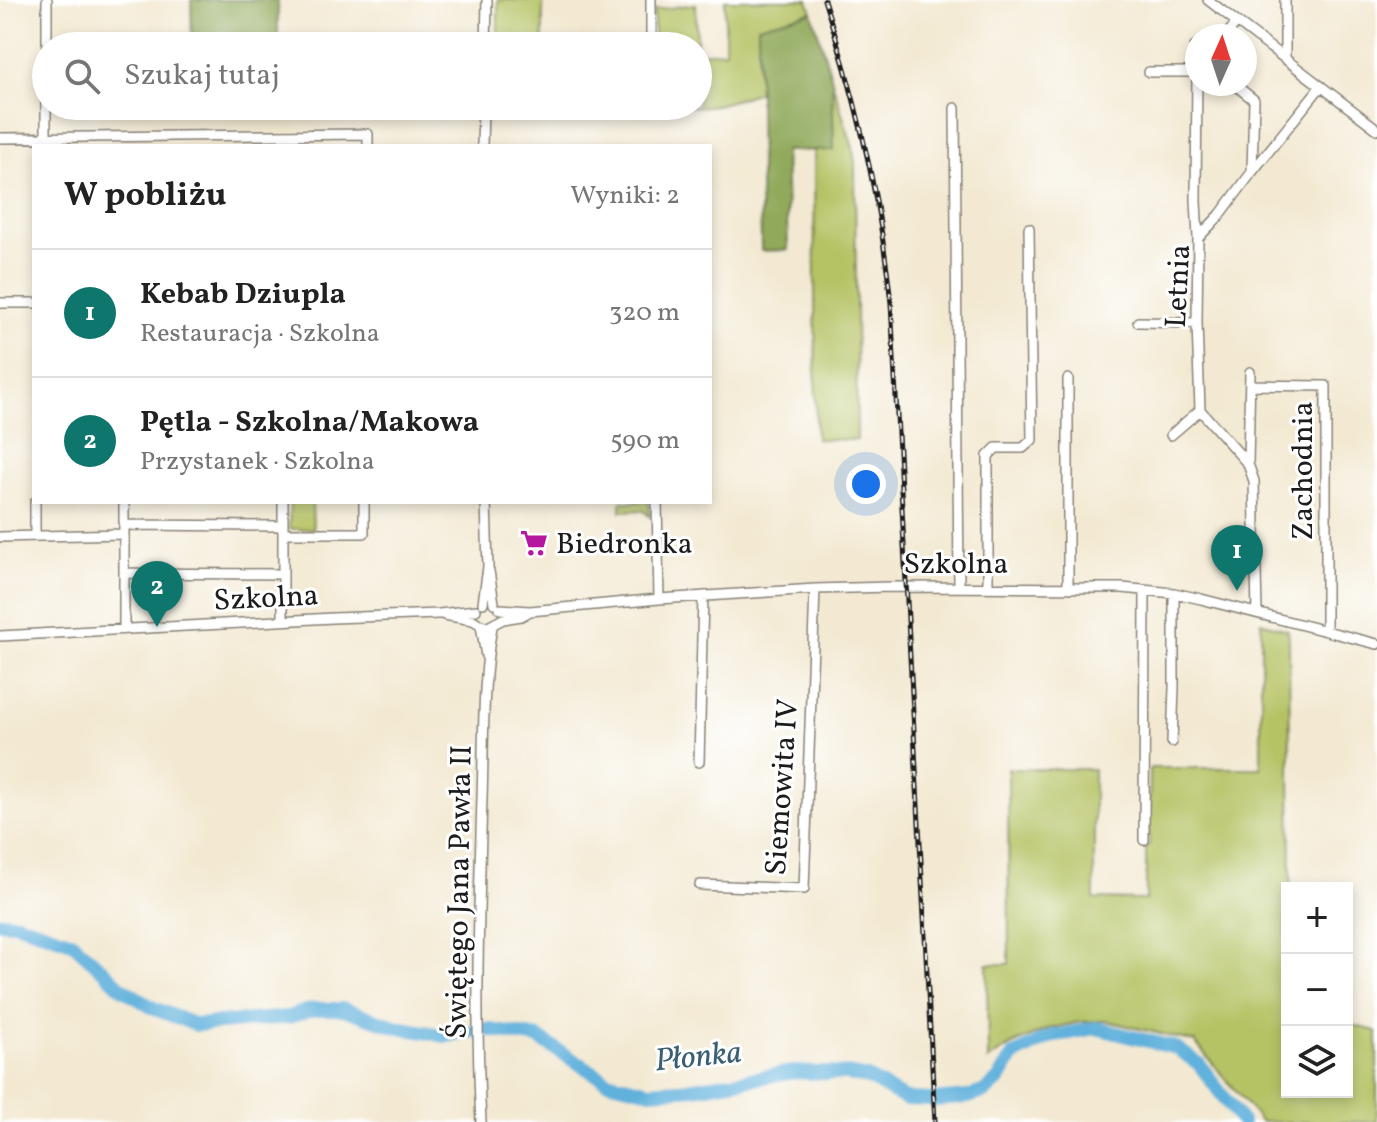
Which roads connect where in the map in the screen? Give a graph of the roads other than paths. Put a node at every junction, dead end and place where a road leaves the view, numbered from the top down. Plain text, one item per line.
1 (47, 0) edge
2 (487, 0) edge
3 (651, 0) edge
4 (1208, 0) edge
5 (1285, 0) edge
6 (1237, 22) joint
7 (47, 32) edge
8 (486, 32) edge
9 (651, 32) edge
10 (1285, 58) junction
11 (1149, 72) dead end
12 (1185, 72) edge
13 (1321, 86) junction
14 (1196, 96) edge
15 (1249, 96) edge
16 (955, 108) dead end
17 (43, 120) edge
18 (483, 120) edge
19 (1377, 129) edge
20 (0, 138) edge
21 (40, 141) edge
22 (368, 144) edge
23 (482, 144) edge
24 (1252, 172) junction
25 (1029, 228) dead end
26 (1198, 238) junction
27 (0, 303) edge
28 (32, 303) edge
29 (1138, 322) dead end
30 (1197, 323) junction
31 (1250, 372) dead end
32 (1068, 379) dead end
33 (1250, 385) junction
34 (1200, 410) junction
35 (1171, 435) dead end
36 (1248, 464) junction
37 (35, 504) edge
38 (124, 504) edge
39 (283, 504) edge
40 (364, 504) edge
41 (486, 504) edge
42 (657, 504) edge
43 (124, 529) junction
44 (283, 529) junction
45 (35, 535) junction
46 (0, 537) edge
47 (488, 567) junction
48 (124, 573) junction
49 (282, 574) junction
50 (959, 587) junction
51 (988, 587) junction
52 (1068, 588) junction
53 (815, 589) junction
54 (1145, 590) junction
55 (1174, 593) junction
56 (703, 596) junction
57 (659, 599) junction
58 (497, 606) junction
59 (530, 611) junction
60 (1257, 613) junction
61 (485, 618) junction
62 (283, 620) junction
63 (124, 629) junction
64 (1326, 631) junction
65 (0, 636) edge
66 (1377, 644) edge
67 (1172, 742) dead end
68 (699, 762) dead end
69 (1144, 840) dead end
70 (700, 885) dead end
71 (481, 1122) edge

1 - 7 street
2 - 8 street
3 - 9 street
4 - 6 street
5 - 10 street
6 - 10 street
10 - 13 street
11 - 12 street
13 - 19 street
13 - 24 street, Letnia
14 - 26 street
15 - 24 street
16 - 50 street
17 - 21 street
18 - 23 street
20 - 21 street
21 - 22 street
24 - 26 street, Letnia
25 - 51 street
26 - 30 street, Letnia
27 - 28 street
29 - 30 street
30 - 34 street, Letnia
31 - 33 street
32 - 52 street
33 - 36 street
33 - 64 street, Zachodnia
34 - 35 street
34 - 36 street
36 - 60 street
37 - 45 street
38 - 43 street
39 - 44 street
40 - 44 street
41 - 47 street, Świętego Jana Pawła II
42 - 57 street
43 - 44 street
43 - 45 street
43 - 48 street
44 - 49 street
45 - 46 street
47 - 58 street, Świętego Jana Pawła II
47 - 61 street, Świętego Jana Pawła II
48 - 49 street
48 - 63 street
49 - 62 street
50 - 51 street, Szkolna
50 - 53 street, Szkolna
51 - 52 street, Szkolna
52 - 54 street, Szkolna
53 - 56 street, Szkolna
53 - 70 street, Siemowita IV
54 - 55 street, Szkolna
54 - 69 street
55 - 60 street, Szkolna
55 - 67 street
56 - 57 street, Szkolna
56 - 68 street
57 - 59 street, Szkolna
58 - 59 street, Szkolna
58 - 61 street, Świętego Jana Pawła II
58 - 61 street, Szkolna
59 - 61 street, Szkolna
60 - 64 street, Szkolna
61 - 62 street, Szkolna
61 - 71 street, Świętego Jana Pawła II
62 - 63 street, Szkolna
63 - 65 street, Szkolna
64 - 66 street, Szkolna

